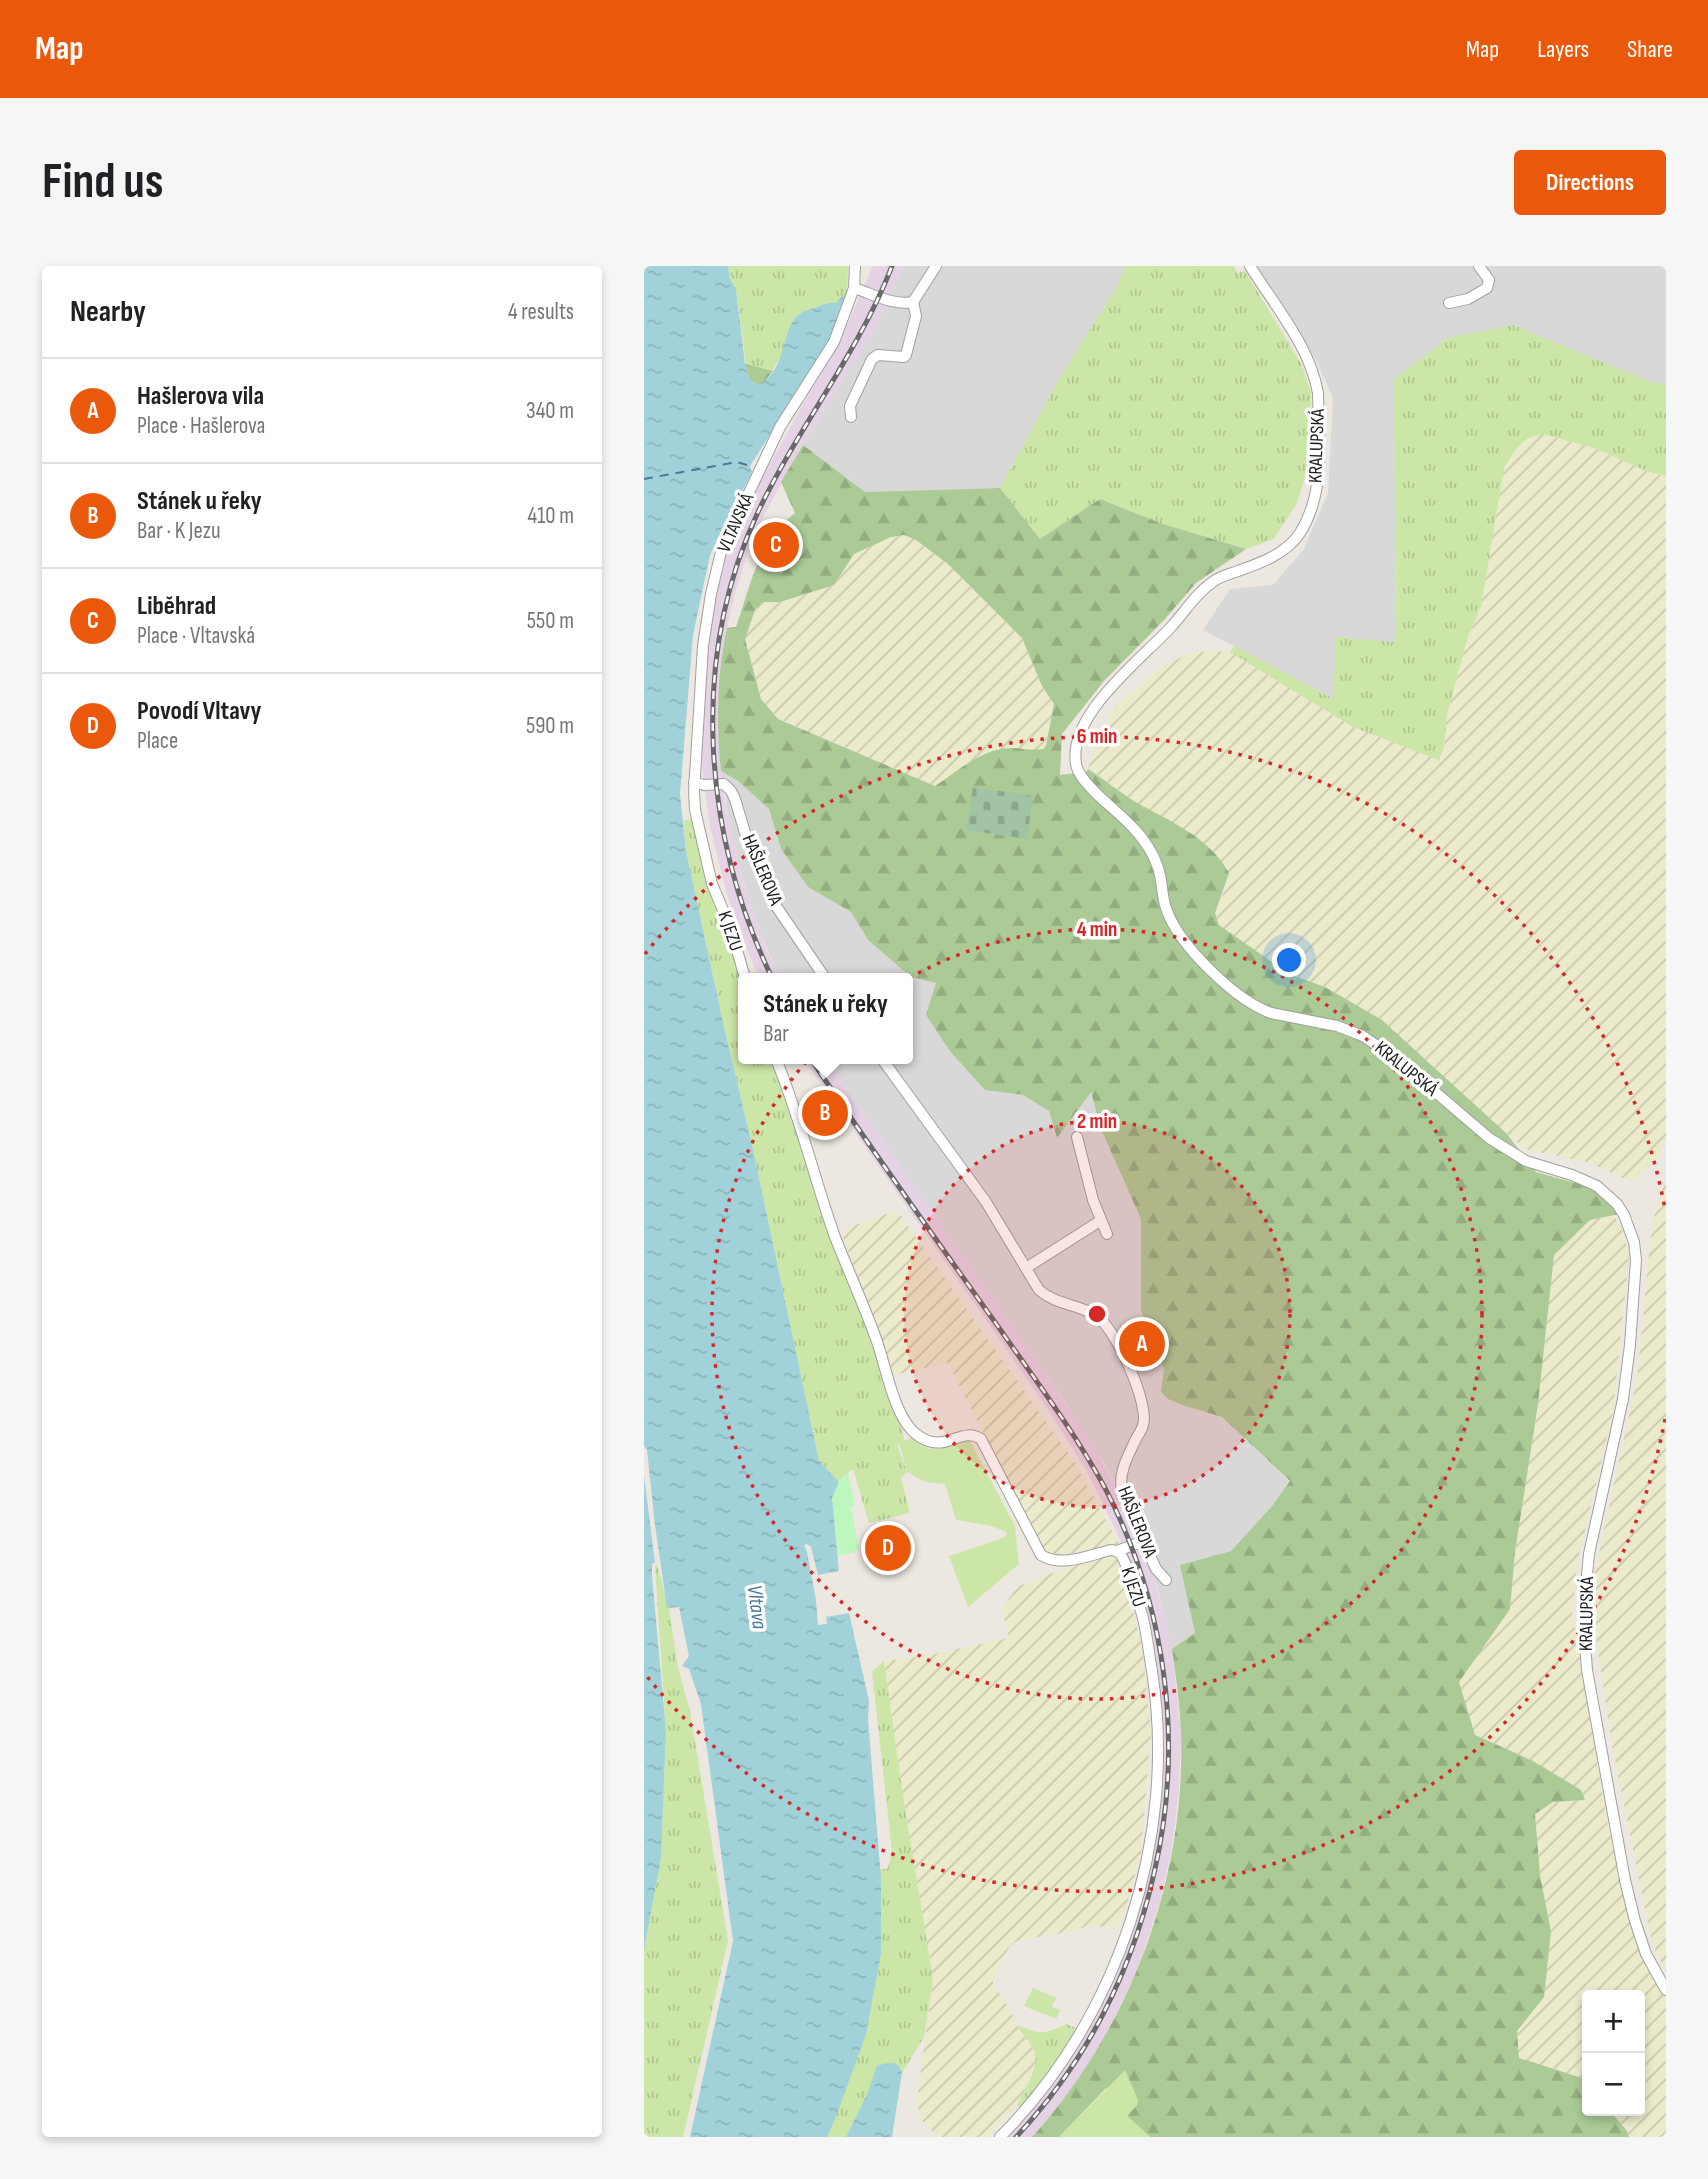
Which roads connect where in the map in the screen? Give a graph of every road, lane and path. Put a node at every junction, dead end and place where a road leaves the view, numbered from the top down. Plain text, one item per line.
1 (855, 266) edge
2 (936, 266) edge
3 (1250, 266) edge
4 (1479, 266) edge
5 (854, 288) junction
6 (913, 302) junction
7 (1449, 303) dead end
8 (851, 417) dead end
9 (694, 782) junction
10 (712, 884) joint
11 (744, 973) edge
12 (822, 973) edge
13 (778, 1064) edge
14 (886, 1064) edge
15 (1077, 1137) dead end
16 (1100, 1221) junction
17 (1107, 1234) dead end
18 (1026, 1268) junction
19 (1144, 1541) junction
20 (1117, 1551) junction
21 (1166, 1580) dead end
22 (1666, 1990) edge
23 (1000, 2137) edge

1 - 5 street, VLTAVSKÁ
2 - 6 street
3 - 22 street, KRALUPSKÁ
4 - 7 street
5 - 6 street
5 - 9 street, VLTAVSKÁ
6 - 8 street
9 - 10 street, VLTAVSKÁ
9 - 12 street, HAŠLEROVA
10 - 11 street, K JEZU
13 - 20 street, K JEZU
14 - 18 street, HAŠLEROVA
15 - 16 street
16 - 17 street
16 - 18 street
18 - 19 street, HAŠLEROVA
19 - 20 street
19 - 21 street, HAŠLEROVA
20 - 23 street, K JEZU

